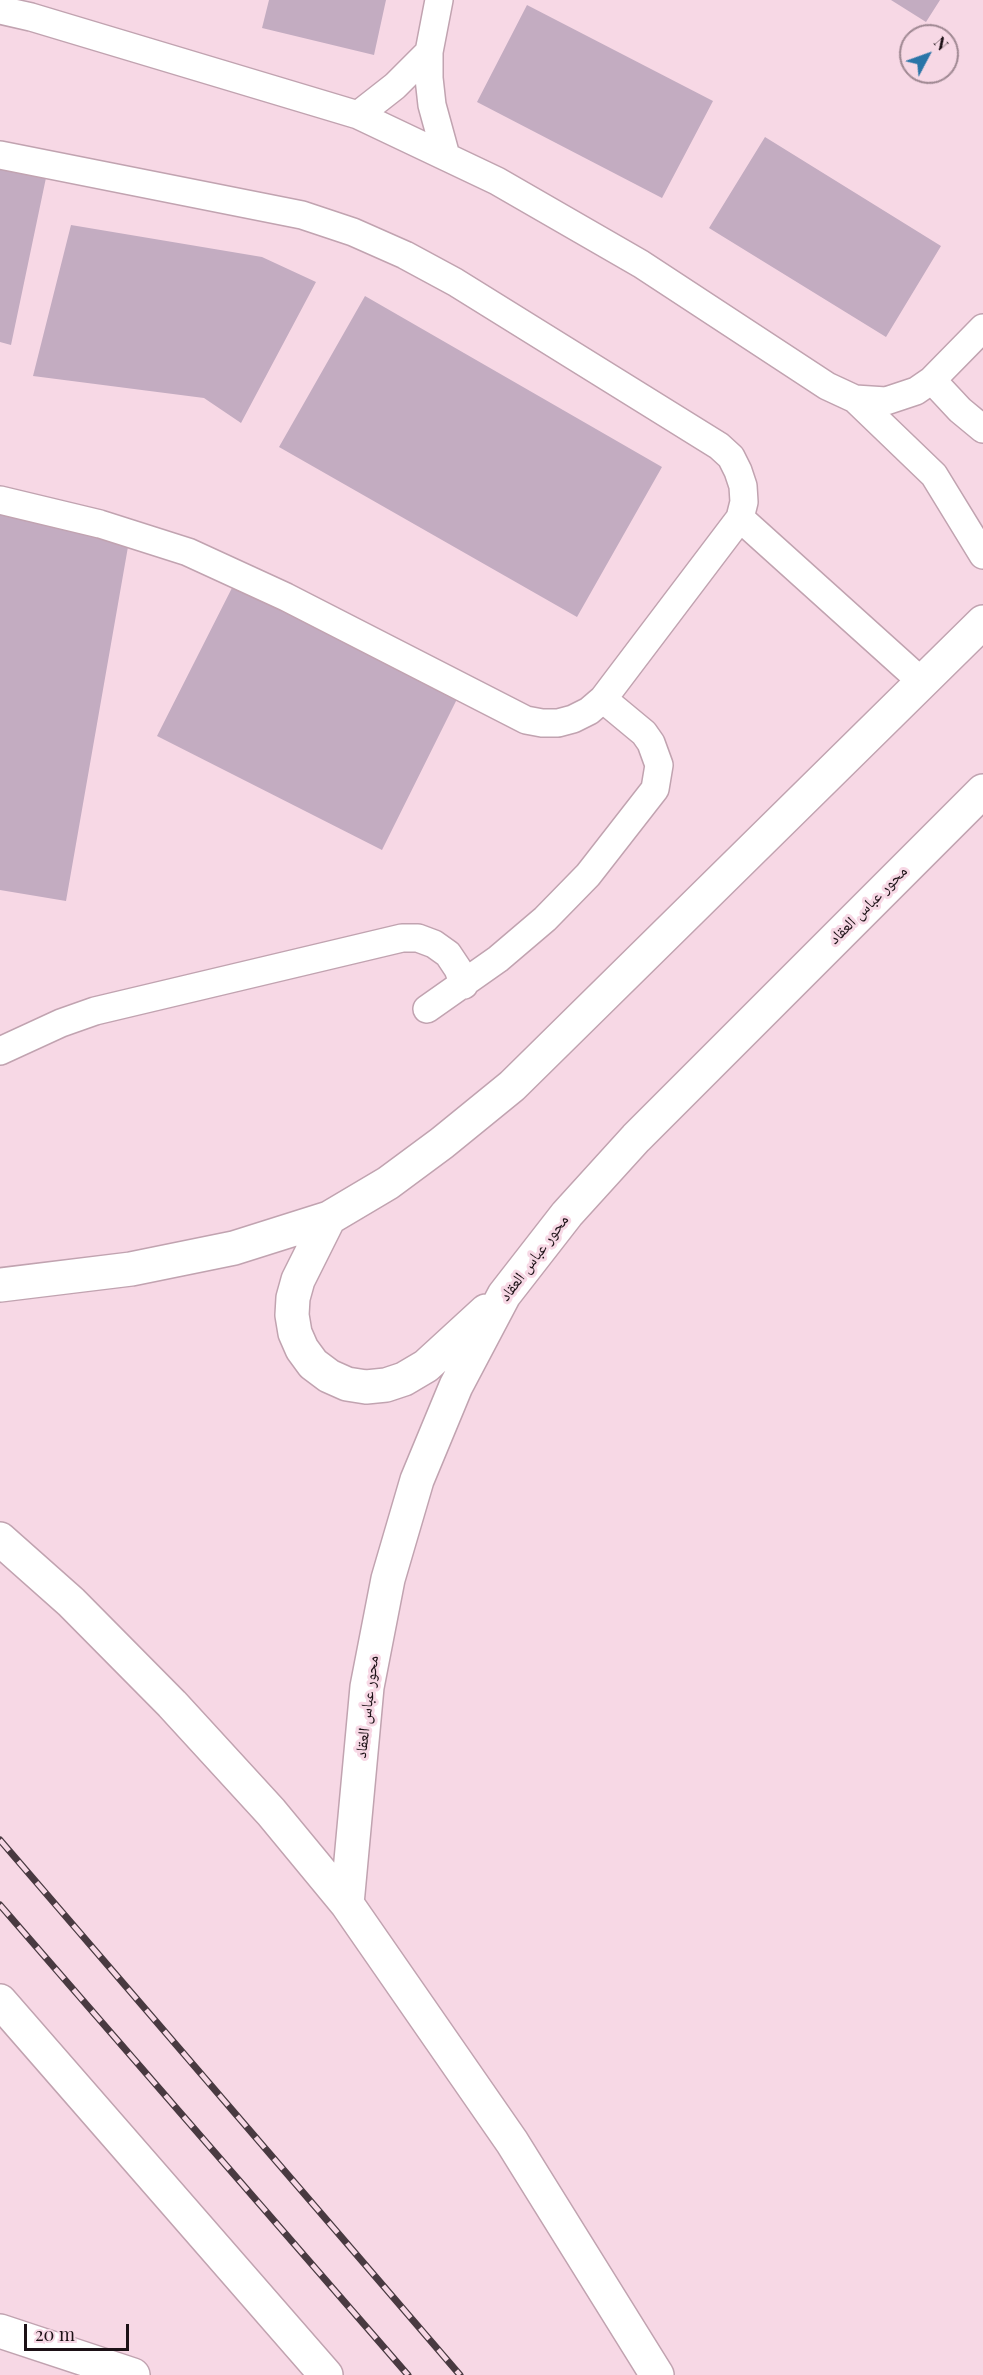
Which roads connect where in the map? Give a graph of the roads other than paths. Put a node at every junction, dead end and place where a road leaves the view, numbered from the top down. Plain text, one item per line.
1 (439, 0) edge
2 (0, 10) edge
3 (429, 52) junction
4 (358, 115) junction
5 (0, 155) edge
6 (446, 156) junction
7 (983, 328) edge
8 (932, 380) junction
9 (855, 399) junction
10 (983, 429) edge
11 (0, 500) edge
12 (740, 518) junction
13 (983, 555) edge
14 (983, 622) edge
15 (922, 682) junction
16 (603, 699) junction
17 (983, 790) edge
18 (464, 985) junction
19 (427, 1009) dead end
20 (0, 1052) edge
21 (329, 1218) junction
22 (0, 1285) edge
23 (504, 1295) junction
24 (0, 1539) edge
25 (347, 1904) junction
26 (0, 2001) edge
27 (0, 2331) edge
28 (134, 2375) edge
29 (326, 2375) edge
30 (657, 2375) edge

1 - 3 street
2 - 4 street
3 - 4 street
3 - 6 street
4 - 6 street
5 - 12 street
6 - 9 street
7 - 8 street
8 - 9 street
8 - 10 street
9 - 13 street
11 - 16 street
12 - 15 street
12 - 16 street
14 - 15 main road
15 - 21 main road
16 - 18 street
17 - 23 main road, محور عباس العقاد
18 - 19 street
18 - 20 street
21 - 22 main road
21 - 23 main road
23 - 25 main road, محور عباس العقاد
24 - 25 main road
25 - 30 main road
26 - 29 main road
27 - 28 main road

